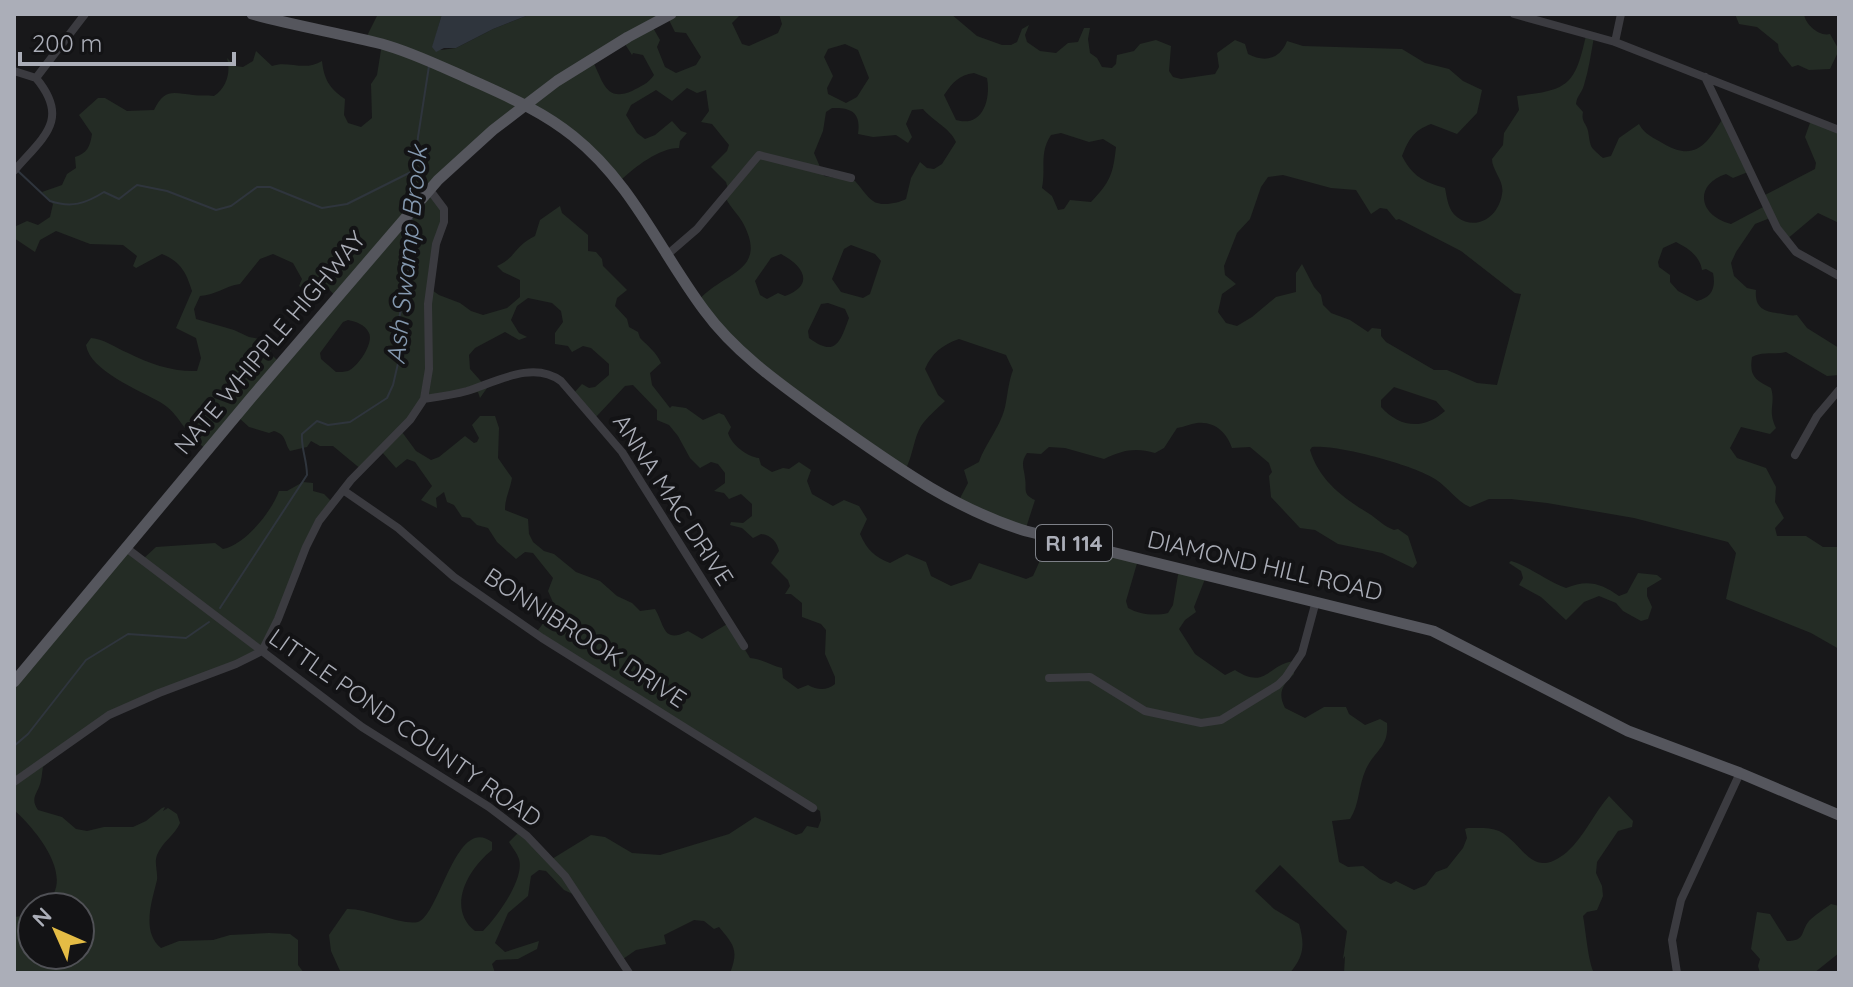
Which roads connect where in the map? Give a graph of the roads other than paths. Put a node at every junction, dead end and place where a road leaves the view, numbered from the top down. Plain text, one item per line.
1 (85, 14) edge
2 (252, 14) edge
3 (671, 14) edge
4 (1514, 14) edge
5 (1621, 14) edge
6 (1615, 42) junction
7 (14, 71) edge
8 (1705, 77) junction
9 (36, 78) junction
10 (525, 104) junction
11 (1839, 130) edge
12 (15, 169) edge
13 (851, 178) dead end
14 (429, 189) junction
15 (668, 254) junction
16 (1839, 276) edge
17 (1839, 390) edge
18 (424, 399) junction
19 (1795, 455) dead end
20 (343, 490) junction
21 (125, 547) junction
22 (1316, 601) junction
23 (744, 646) dead end
24 (262, 651) junction
25 (1049, 678) dead end
26 (14, 682) edge
27 (1740, 773) junction
28 (14, 782) edge
29 (813, 808) dead end
30 (1839, 815) edge
31 (629, 973) edge
32 (1677, 973) edge

1 - 9 street
2 - 10 main road, DIAMOND HILL ROAD / RI 114
3 - 10 main road, NATE WHIPPLE HIGHWAY
4 - 6 street
5 - 6 street
6 - 8 street
7 - 9 street
8 - 11 street
8 - 16 street
9 - 12 street
10 - 14 main road, NATE WHIPPLE HIGHWAY
10 - 15 main road, DIAMOND HILL ROAD / RI 114
13 - 15 street
14 - 18 street
14 - 21 main road, NATE WHIPPLE HIGHWAY
15 - 22 main road, DIAMOND HILL ROAD / RI 114
17 - 19 street
18 - 20 street
18 - 23 street, ANNA MAC DRIVE
20 - 24 street
20 - 29 street, BONNIBROOK DRIVE
21 - 24 street, LITTLE POND COUNTY ROAD
21 - 26 main road, NATE WHIPPLE HIGHWAY
22 - 25 street
22 - 27 main road, DIAMOND HILL ROAD / RI 114
24 - 28 street
24 - 31 street, LITTLE POND COUNTY ROAD
27 - 30 main road, DIAMOND HILL ROAD / RI 114
27 - 32 street

